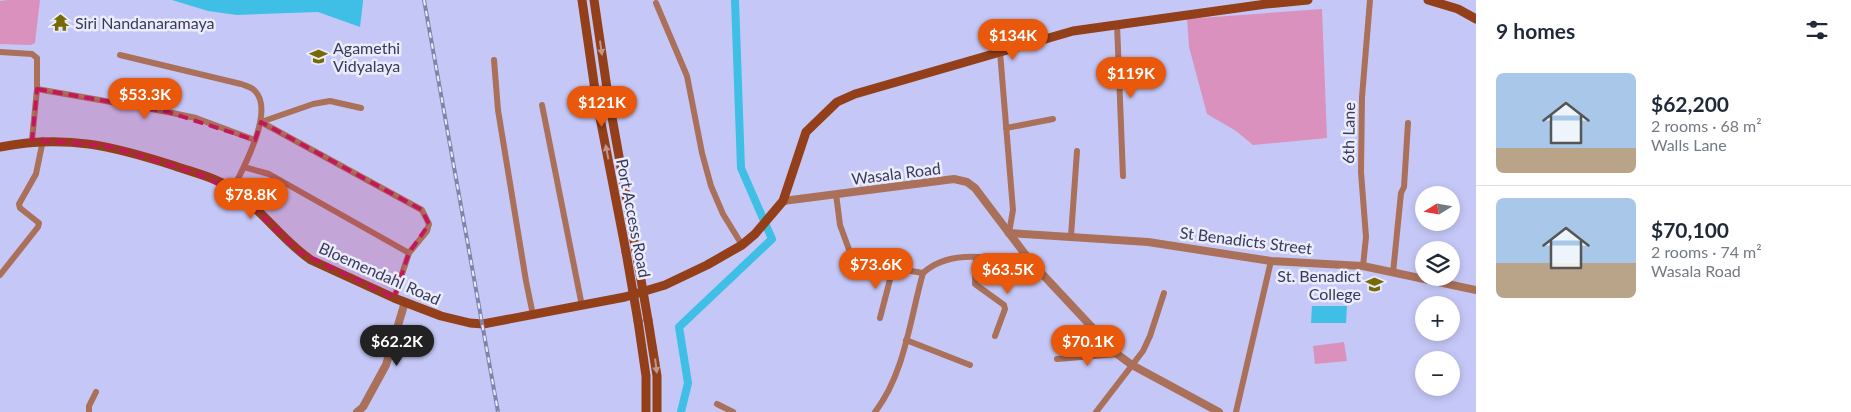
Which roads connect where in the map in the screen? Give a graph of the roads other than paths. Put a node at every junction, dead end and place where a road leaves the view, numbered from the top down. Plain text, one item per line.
1 (582, 0) edge
2 (594, 0) edge
3 (1308, 0) edge
4 (1370, 0) edge
5 (1428, 0) edge
6 (1267, 2) edge
7 (656, 3) dead end
8 (1476, 19) edge
9 (1117, 24) junction
10 (0, 52) edge
11 (1000, 52) junction
12 (120, 55) dead end
13 (494, 60) dead end
14 (37, 89) junction
15 (542, 105) dead end
16 (361, 108) dead end
17 (1053, 119) dead end
18 (261, 122) junction
19 (1408, 123) dead end
20 (1006, 128) junction
21 (32, 140) junction
22 (43, 140) junction
23 (255, 140) junction
24 (0, 146) edge
25 (1077, 151) dead end
26 (244, 167) junction
27 (1123, 176) dead end
28 (233, 189) junction
29 (836, 194) junction
30 (783, 201) junction
31 (1010, 233) junction
32 (1071, 236) junction
33 (742, 246) junction
34 (410, 253) junction
35 (976, 258) junction
36 (1271, 261) junction
37 (1031, 262) junction
38 (1363, 266) junction
39 (893, 268) junction
40 (923, 273) junction
41 (1393, 273) junction
42 (0, 275) edge
43 (1476, 290) edge
44 (1164, 293) dead end
45 (394, 298) junction
46 (406, 302) junction
47 (582, 306) junction
48 (534, 315) junction
49 (880, 318) dead end
50 (996, 336) dead end
51 (906, 340) junction
52 (1117, 354) junction
53 (1057, 359) dead end
54 (970, 365) dead end
55 (1132, 365) junction
56 (96, 392) dead end
57 (717, 404) dead end
58 (89, 412) edge
59 (357, 412) edge
60 (646, 412) edge
61 (657, 412) edge
62 (733, 412) edge
63 (875, 412) edge
64 (1096, 412) edge
65 (1219, 412) edge
66 (1236, 412) edge

60 -> 1 main road, Port Access Road, bridge
2 -> 61 main road, Port Access Road, bridge
3 - 6 main road
4 - 38 street, 6th Lane
5 - 8 main road
6 - 9 main road
7 - 33 street
9 - 11 main road
9 - 27 street
10 - 14 street
11 - 20 street
11 - 30 main road
12 - 18 street
13 - 48 street
14 - 21 street
14 - 23 street
15 - 47 street
16 - 18 street
17 - 20 street
18 - 23 street
18 - 34 street
19 - 41 street
20 - 31 street
21 - 22 main road, Bloemendahl Road
21 - 24 main road, Bloemendahl Road
22 - 28 main road, Bloemendahl Road
22 - 42 street
23 - 26 street
25 - 32 street
26 - 28 street
26 - 34 street
28 - 45 main road, Bloemendahl Road
29 - 30 street, Wasala Road
29 - 31 street, Wasala Road
29 - 39 street
30 - 33 main road
31 - 32 street, St Benadicts Street
31 - 37 street, Wasala Road
32 - 36 street, St Benadicts Street
33 - 47 main road
34 - 45 street
35 - 37 street
35 - 40 street
35 - 50 street
36 - 38 street, St Benadicts Street
36 - 66 street
37 - 52 street, Wasala Road
38 - 41 street, St Benadicts Street
39 - 40 street
39 - 49 street
40 - 51 street
41 - 43 street, St Benadicts Street
44 - 55 street
45 - 46 main road, Bloemendahl Road
46 - 48 main road, Bloemendahl Road
46 - 59 street
47 - 48 main road
51 - 54 street
51 - 63 street
52 - 53 street
52 - 55 street, Wasala Road
55 - 64 street
55 - 65 street, Wasala Road
56 - 58 street
57 - 62 street

